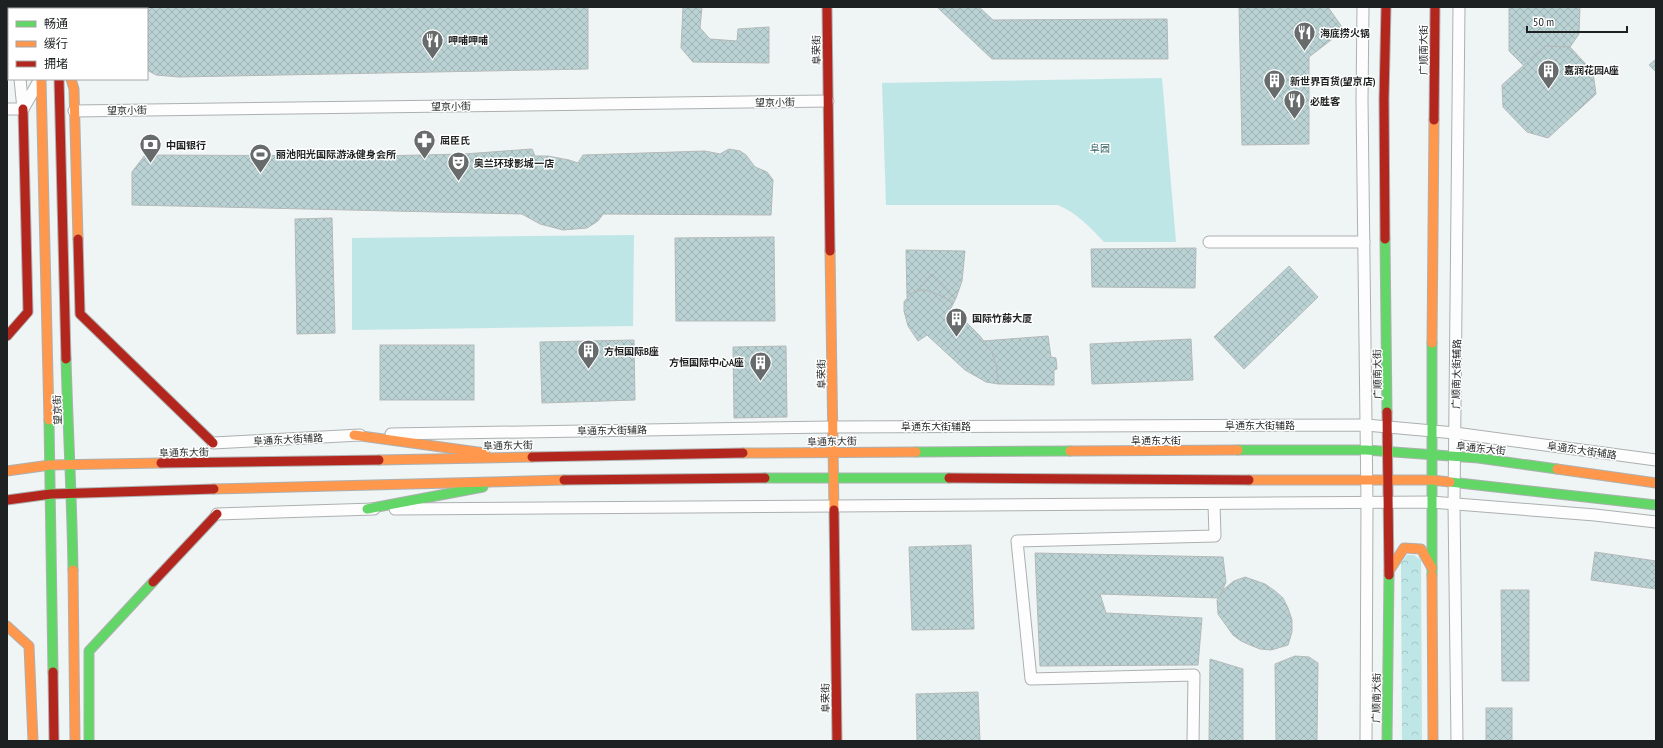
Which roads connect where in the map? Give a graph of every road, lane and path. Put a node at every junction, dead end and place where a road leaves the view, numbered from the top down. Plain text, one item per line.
1 (827, 7) edge
2 (1363, 7) edge
3 (1386, 7) edge
4 (1435, 7) edge
5 (1459, 7) edge
6 (20, 80) edge
7 (39, 80) edge
8 (40, 80) edge
9 (59, 80) edge
10 (73, 82) edge
11 (828, 101) junction
12 (7, 109) edge
13 (23, 109) junction
14 (74, 111) junction
15 (1209, 242) dead end
16 (1364, 242) junction
17 (7, 336) edge
18 (1366, 424) junction
19 (832, 427) junction
20 (1388, 427) junction
21 (1432, 430) junction
22 (1455, 433) junction
23 (354, 435) junction
24 (213, 443) joint
25 (1366, 450) junction
26 (1387, 451) junction
27 (833, 452) junction
28 (1432, 454) junction
29 (513, 456) junction
30 (1455, 456) junction
31 (1656, 460) edge
32 (50, 465) junction
33 (70, 465) junction
34 (7, 471) edge
35 (833, 477) junction
36 (1432, 480) junction
37 (516, 481) junction
38 (1366, 481) junction
39 (1387, 481) junction
40 (1455, 482) junction
41 (1656, 483) edge
42 (51, 494) junction
43 (72, 494) junction
44 (7, 500) edge
45 (1431, 502) junction
46 (1367, 503) junction
47 (1387, 503) junction
48 (1214, 504) junction
49 (1454, 504) junction
50 (1656, 505) edge
51 (833, 506) junction
52 (367, 509) junction
53 (216, 514) joint
54 (1656, 522) edge
55 (1432, 568) junction
56 (1389, 571) junction
57 (7, 626) edge
58 (33, 741) edge
59 (54, 741) edge
60 (75, 741) edge
61 (89, 741) edge
62 (837, 741) edge
63 (1193, 741) edge
64 (1366, 741) edge
65 (1387, 741) edge
66 (1433, 741) edge
67 (1457, 741) edge

1 - 11 main road, 阜荣街
2 - 16 street
3 - 20 main road, 广顺南大街
4 - 21 main road, 广顺南大街
5 - 22 street, 广顺南大街辅路
6 - 13 street
7 - 13 street
8 - 32 main road
9 - 33 main road, 望京街
10 - 14 main road
11 - 14 street, 望京小街
11 - 19 main road, 阜荣街
12 - 13 street
13 - 17 main road
14 - 24 main road
15 - 16 street
16 - 18 street
18 - 19 street, 阜通东大街辅路
18 - 20 street, 阜通东大街辅路
18 - 25 street
19 - 23 street, 阜通东大街辅路
19 - 27 main road, 阜荣街
20 - 21 street, 阜通东大街辅路
20 - 26 main road, 广顺南大街
21 - 22 street, 阜通东大街辅路
21 - 28 main road, 广顺南大街
22 - 30 street, 广顺南大街辅路
22 - 31 street, 阜通东大街辅路
23 - 24 street, 阜通东大街辅路
23 - 29 main road
25 - 26 main road, 阜通东大街
25 - 27 main road, 阜通东大街
25 - 38 street
26 - 28 main road, 阜通东大街
26 - 39 main road, 广顺南大街
27 - 29 main road, 阜通东大街
27 - 35 main road, 阜荣街
28 - 30 main road, 阜通东大街
28 - 36 main road, 广顺南大街
29 - 33 main road, 阜通东大街
30 - 40 street, 广顺南大街辅路
30 - 41 main road, 阜通东大街
32 - 33 main road, 阜通东大街
32 - 34 main road, 阜通东大街
32 - 42 main road
33 - 43 main road, 望京街
35 - 37 main road
35 - 38 main road
35 - 51 main road, 阜荣街
36 - 39 main road
36 - 40 main road
36 - 45 main road, 广顺南大街
37 - 43 main road
37 - 52 main road
38 - 39 main road
38 - 46 street
39 - 47 main road, 广顺南大街
40 - 49 street, 广顺南大街辅路
40 - 50 main road
42 - 43 main road
42 - 44 main road
42 - 59 main road
43 - 60 main road, 望京街
45 - 47 street
45 - 49 street
45 - 55 main road, 广顺南大街
46 - 47 street
46 - 48 street
46 - 64 street
47 - 56 main road, 广顺南大街
48 - 51 street
48 - 63 street
49 - 54 street
49 - 67 street, 广顺南大街辅路
51 - 52 street
51 - 62 main road, 阜荣街
52 - 53 street
53 - 61 main road
55 - 56 main road
55 - 66 main road, 广顺南大街
56 - 65 main road, 广顺南大街
57 - 58 main road

